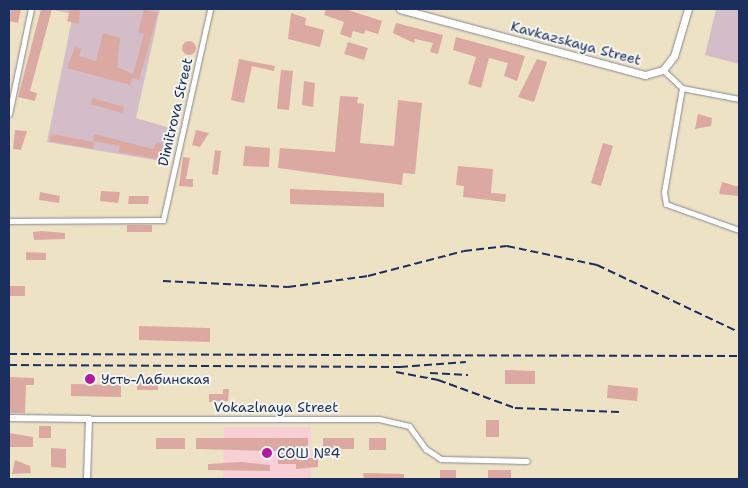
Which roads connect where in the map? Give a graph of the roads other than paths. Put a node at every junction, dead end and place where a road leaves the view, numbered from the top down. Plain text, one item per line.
1 (31, 9) edge
2 (210, 9) edge
3 (400, 9) edge
4 (688, 9) edge
5 (663, 70) junction
6 (682, 88) junction
7 (739, 99) edge
8 (9, 114) edge
9 (9, 221) edge
10 (739, 230) edge
11 (9, 418) edge
12 (89, 419) junction
13 (527, 461) dead end
14 (87, 479) edge

1 - 8 street
2 - 9 street, Dimitrova Street
3 - 5 main road, Kavkazskaya Street
4 - 5 main road
5 - 6 street
6 - 7 street
6 - 10 street
11 - 12 street, Vokazlnaya Street
12 - 13 street, Vokazlnaya Street
12 - 14 street

